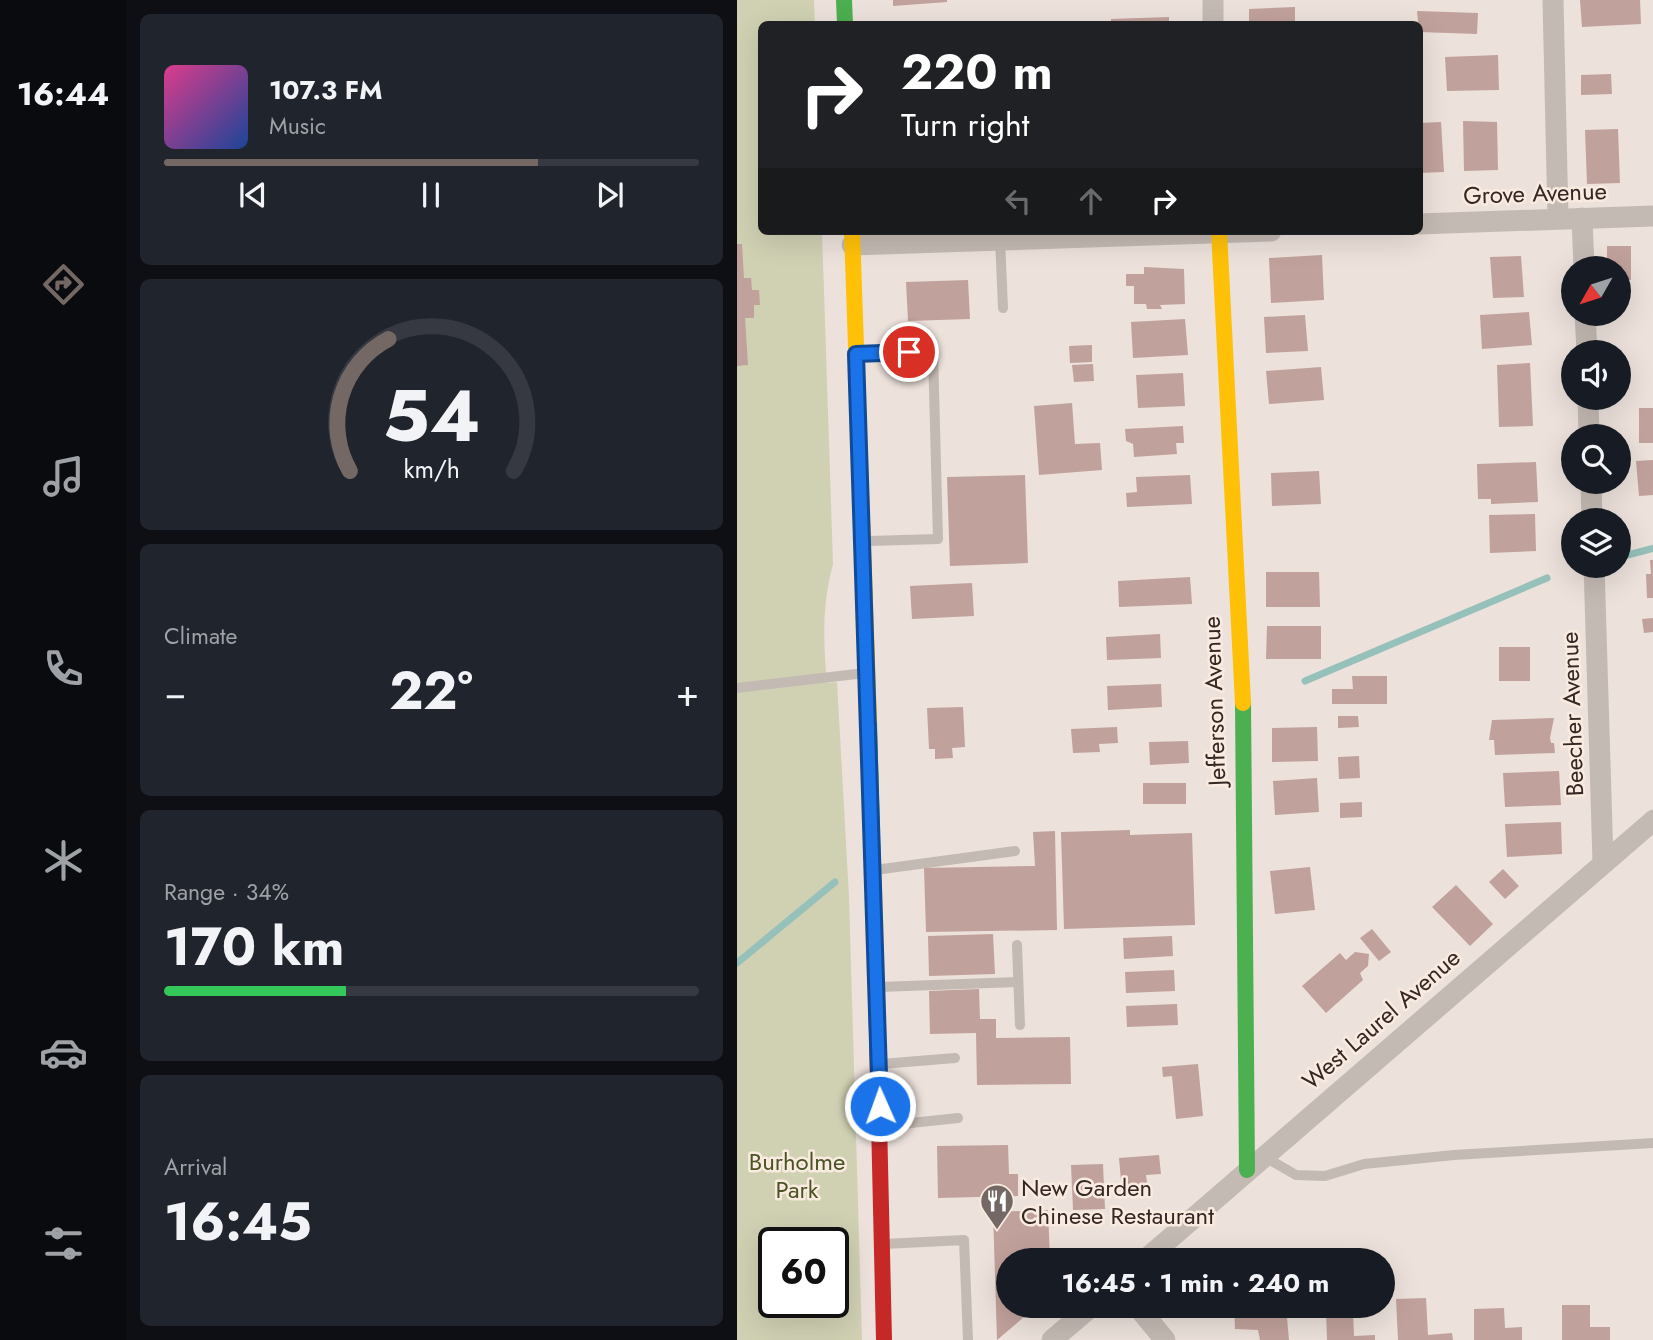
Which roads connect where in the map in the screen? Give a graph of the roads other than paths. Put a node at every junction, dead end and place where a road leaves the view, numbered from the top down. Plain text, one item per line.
1 (844, 0) edge
2 (1213, 0) edge
3 (1553, 0) edge
4 (845, 21) edge
5 (1213, 21) edge
6 (1653, 216) edge
7 (1558, 217) junction
8 (1582, 218) junction
9 (1423, 224) edge
10 (1125, 235) edge
11 (1219, 235) edge
12 (852, 238) edge
13 (1000, 239) junction
14 (1584, 256) edge
15 (1003, 308) dead end
16 (856, 354) junction
17 (862, 541) junction
18 (1594, 578) edge
19 (868, 672) junction
20 (737, 688) edge
21 (1653, 820) edge
22 (1015, 850) dead end
23 (1603, 862) junction
24 (873, 871) junction
25 (1016, 945) dead end
26 (1018, 982) junction
27 (876, 987) junction
28 (1020, 1025) dead end
29 (955, 1058) dead end
30 (879, 1065) junction
31 (958, 1118) dead end
32 (881, 1126) junction
33 (1653, 1143) edge
34 (1255, 1163) junction
35 (882, 1244) junction
36 (1159, 1248) edge
37 (1078, 1318) edge
38 (1147, 1318) edge
39 (884, 1340) edge
40 (968, 1340) edge
41 (1052, 1340) edge
42 (1165, 1340) edge

1 - 4 main road
2 - 5 street
3 - 7 street
6 - 8 street, Grove Avenue
7 - 8 street, Grove Avenue
7 - 9 street, Grove Avenue
8 - 14 street
10 - 13 street
11 - 34 main road, Jefferson Avenue
12 - 13 street
12 - 16 main road
13 - 15 lane
16 - 17 main road
16 - 17 lane
17 - 19 main road
18 - 23 street, Beecher Avenue
19 - 20 lane
19 - 24 main road
21 - 23 street, West Laurel Avenue
22 - 24 lane
23 - 34 street, West Laurel Avenue
24 - 27 main road
25 - 26 lane
26 - 27 lane
26 - 28 lane
27 - 30 main road
29 - 30 lane
30 - 32 main road
31 - 32 lane
32 - 35 main road
33 - 34 lane
34 - 36 street, West Laurel Avenue
35 - 39 main road
35 - 40 lane
37 - 41 street
38 - 42 street

